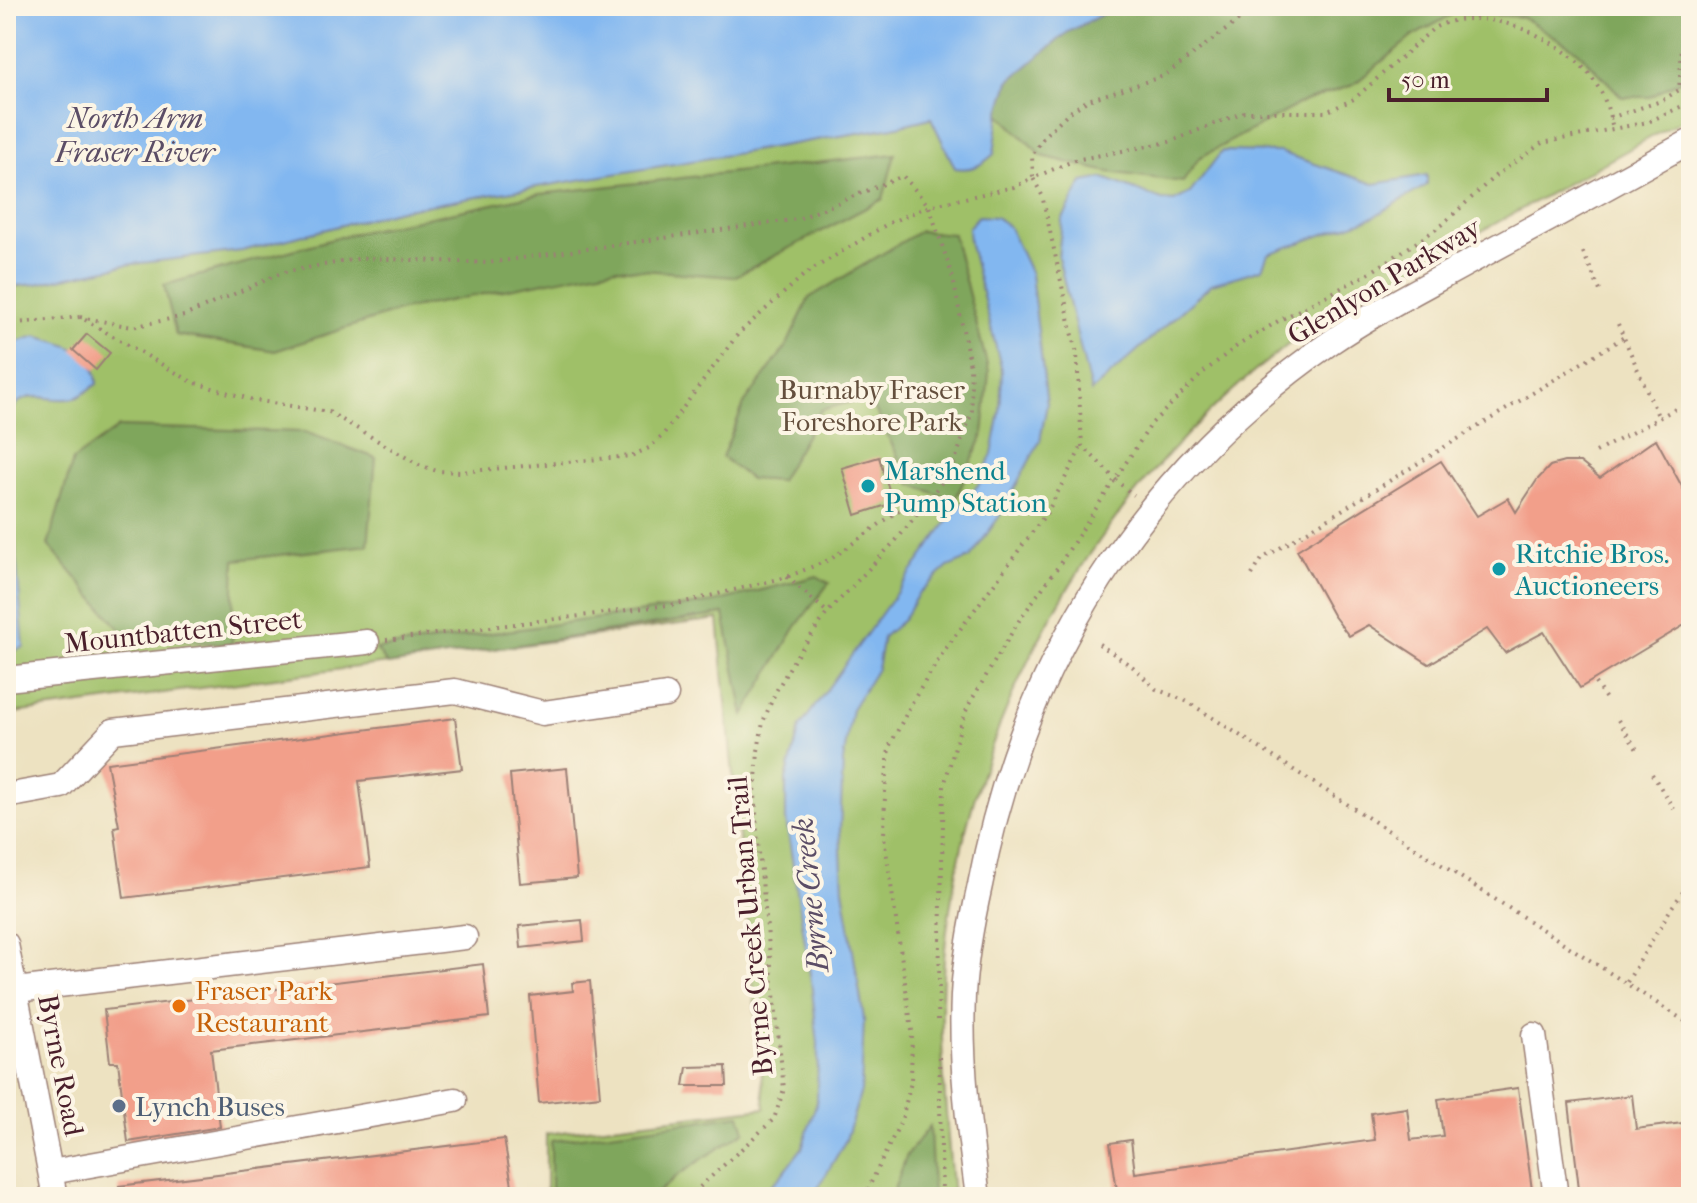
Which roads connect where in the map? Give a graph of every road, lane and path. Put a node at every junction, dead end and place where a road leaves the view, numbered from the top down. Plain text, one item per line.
1 (1258, 6) edge
2 (1685, 6) edge
3 (1691, 10) edge
4 (1691, 20) edge
5 (1691, 102) edge
6 (1610, 118) junction
7 (1613, 128) junction
8 (1691, 141) edge
9 (1033, 178) junction
10 (929, 206) junction
11 (1583, 252) dead end
12 (1601, 293) dead end
13 (80, 317) junction
14 (6, 324) edge
15 (1618, 324) dead end
16 (1624, 337) junction
17 (1677, 408) dead end
18 (1658, 416) junction
19 (1082, 446) junction
20 (1596, 452) dead end
21 (926, 506) junction
22 (1252, 575) dead end
23 (787, 577) junction
24 (828, 612) junction
25 (367, 642) joint
26 (1099, 644) dead end
27 (6, 679) edge
28 (1595, 683) dead end
29 (666, 695) dead end
30 (1606, 699) dead end
31 (1618, 720) dead end
32 (1638, 751) dead end
33 (1652, 774) dead end
34 (6, 796) edge
35 (1674, 809) dead end
36 (1691, 881) edge
37 (465, 937) dead end
38 (7, 949) edge
39 (1627, 982) junction
40 (16, 990) junction
41 (1691, 1025) edge
42 (1534, 1035) dead end
43 (455, 1100) dead end
44 (51, 1172) junction
45 (55, 1197) edge
46 (689, 1197) edge
47 (864, 1197) edge
48 (978, 1197) edge
49 (1556, 1197) edge

1 - 9 path
2 - 3 path
4 - 6 path
5 - 7 path
6 - 7 path
6 - 9 path
7 - 19 path
8 - 48 street, Glenlyon Parkway
9 - 10 path
9 - 19 path
10 - 13 path
10 - 13 path
10 - 21 path, Byrne Creek Urban Trail
11 - 12 path
13 - 14 path
15 - 16 path
16 - 18 path
16 - 22 path
17 - 18 path
18 - 20 path
19 - 47 path
21 - 23 path
21 - 24 path, Byrne Creek Urban Trail
23 - 24 path
23 - 25 path
24 - 46 path, Byrne Creek Urban Trail
25 - 27 street, Mountbatten Street
26 - 39 path
28 - 30 path
29 - 34 street
31 - 32 path
33 - 35 path
36 - 39 path
37 - 40 street
38 - 40 street, Byrne Road
39 - 41 path
40 - 44 street, Byrne Road
42 - 49 street
43 - 44 street
44 - 45 street, Byrne Road

